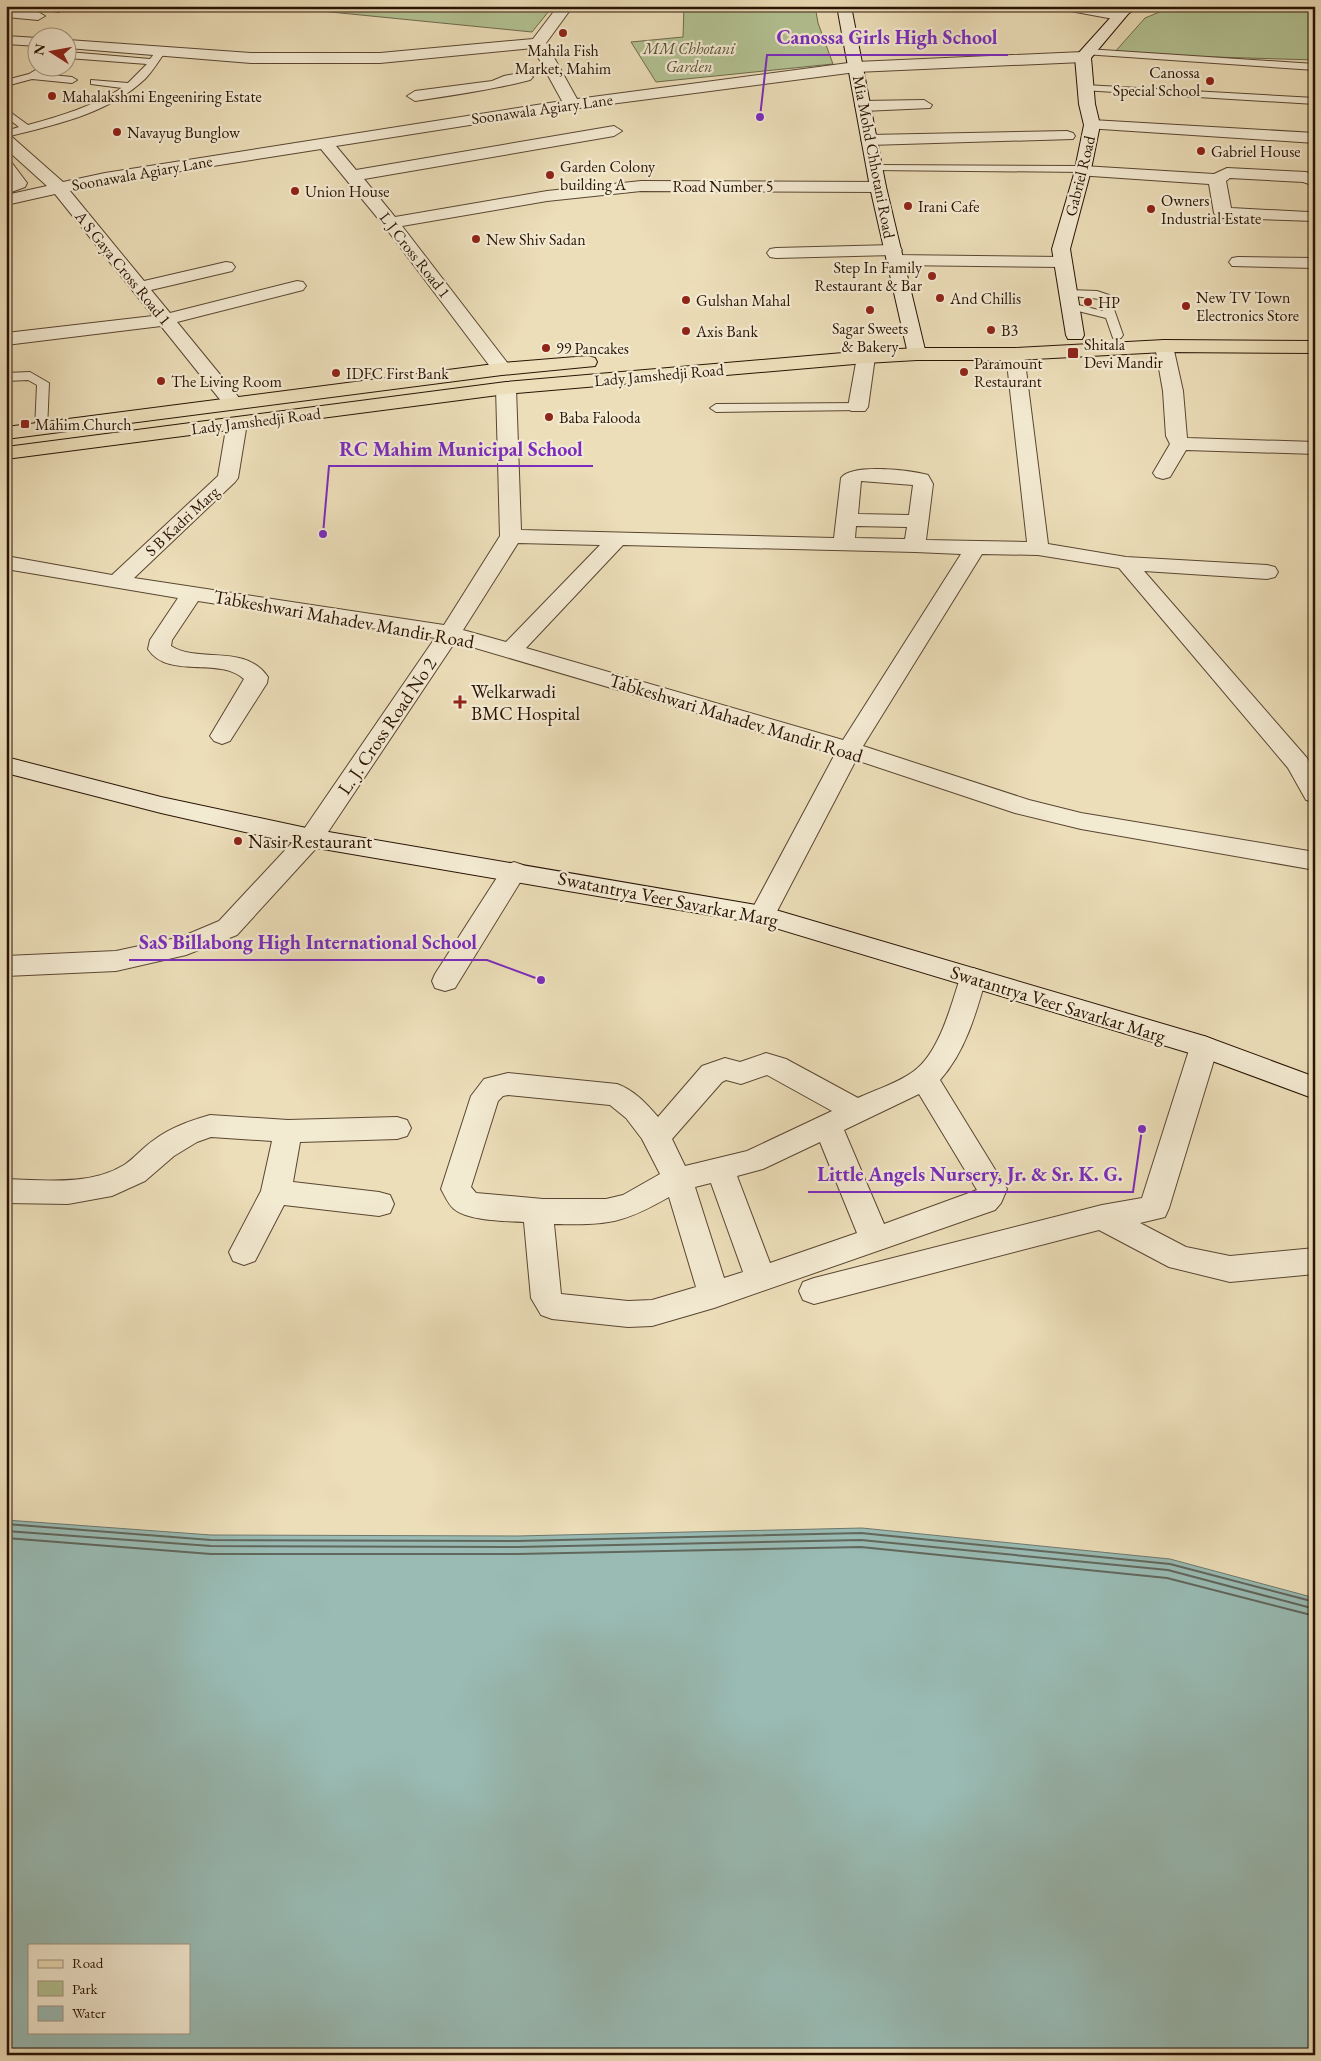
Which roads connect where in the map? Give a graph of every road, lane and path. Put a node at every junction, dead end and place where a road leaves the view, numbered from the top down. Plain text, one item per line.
1 (566, 6) edge
2 (844, 6) edge
3 (1065, 6) edge
4 (1132, 6) edge
5 (40, 10) edge
6 (6, 13) edge
7 (1119, 16) junction
8 (6, 40) edge
9 (28, 41) edge
10 (538, 43) junction
11 (78, 46) edge
12 (105, 52) junction
13 (78, 54) edge
14 (1085, 54) junction
15 (157, 57) junction
16 (856, 67) junction
17 (1315, 67) edge
18 (28, 77) edge
19 (525, 77) dead end
20 (52, 78) edge
21 (72, 80) dead end
22 (94, 82) dead end
23 (6, 83) edge
24 (131, 86) junction
25 (488, 86) junction
26 (1086, 88) junction
27 (415, 96) dead end
28 (1315, 101) edge
29 (572, 104) junction
30 (924, 105) dead end
31 (863, 106) junction
32 (6, 112) edge
33 (507, 113) junction
34 (1092, 125) junction
35 (26, 128) junction
36 (614, 131) dead end
37 (1067, 136) dead end
38 (1315, 138) edge
39 (869, 140) junction
40 (7, 141) edge
41 (326, 144) junction
42 (6, 167) edge
43 (876, 168) junction
44 (1083, 170) junction
45 (352, 176) junction
46 (1217, 179) junction
47 (1315, 181) edge
48 (878, 186) junction
49 (58, 188) junction
50 (6, 189) edge
51 (6, 200) edge
52 (1315, 215) edge
53 (391, 223) junction
54 (776, 253) dead end
55 (894, 255) junction
56 (1063, 262) junction
57 (1238, 262) dead end
58 (1315, 263) edge
59 (226, 267) dead end
60 (296, 286) dead end
61 (139, 288) junction
62 (1069, 300) junction
63 (1111, 316) junction
64 (165, 320) junction
65 (1027, 335) dead end
66 (1075, 335) junction
67 (1117, 335) junction
68 (912, 336) junction
69 (931, 336) dead end
70 (1315, 336) edge
71 (6, 339) edge
72 (1164, 346) junction
73 (1315, 347) edge
74 (697, 353) dead end
75 (917, 354) junction
76 (1015, 354) junction
77 (866, 357) junction
78 (609, 360) dead end
79 (6, 377) edge
80 (504, 379) junction
81 (858, 407) joint
82 (716, 408) dead end
83 (235, 413) junction
84 (41, 429) junction
85 (6, 433) edge
86 (1180, 444) junction
87 (1315, 448) edge
88 (6, 453) edge
89 (1163, 473) dead end
90 (847, 520) junction
91 (917, 521) junction
92 (511, 536) junction
93 (617, 538) junction
94 (844, 544) junction
95 (915, 546) junction
96 (976, 547) junction
97 (1038, 549) junction
98 (6, 562) edge
99 (1126, 562) junction
100 (1267, 572) dead end
101 (117, 582) junction
102 (192, 593) junction
103 (450, 633) junction
104 (510, 651) junction
105 (222, 736) dead end
106 (849, 750) junction
107 (6, 765) edge
108 (1315, 794) edge
109 (311, 838) junction
110 (1315, 861) edge
111 (514, 871) junction
112 (762, 915) junction
113 (6, 966) edge
114 (973, 978) junction
115 (445, 981) dead end
116 (1204, 1047) junction
117 (924, 1079) junction
118 (1314, 1084) edge
119 (856, 1111) junction
120 (828, 1125) junction
121 (397, 1128) dead end
122 (288, 1131) junction
123 (656, 1138) junction
124 (720, 1169) junction
125 (679, 1179) junction
126 (6, 1191) edge
127 (276, 1192) junction
128 (379, 1204) dead end
129 (538, 1210) junction
130 (1102, 1217) junction
131 (875, 1239) junction
132 (244, 1252) dead end
133 (1315, 1260) edge
134 (761, 1279) junction
135 (814, 1291) dead end
136 (714, 1295) junction

1 - 10 street
2 - 16 street, Mia Mohd Chhotani Road
3 - 7 street
4 - 7 street
5 - 6 street
7 - 14 street
8 - 9 street
10 - 15 street
10 - 29 street
11 - 12 street
12 - 13 lane
12 - 15 street
14 - 16 street, Soonawala Agiary Lane
14 - 17 lane
14 - 26 street, Gabriel Road
15 - 24 lane
16 - 29 street, Soonawala Agiary Lane
16 - 31 street, Mia Mohd Chhotani Road
18 - 23 lane
19 - 25 street
20 - 21 lane
22 - 24 lane
24 - 35 lane
25 - 27 street
25 - 33 street
26 - 28 lane
26 - 34 street, Gabriel Road
29 - 33 street, Soonawala Agiary Lane
30 - 31 street
31 - 39 street, Mia Mohd Chhotani Road
32 - 35 lane
33 - 41 street, Soonawala Agiary Lane
34 - 38 street
34 - 44 street, Gabriel Road
35 - 40 lane
36 - 45 street
37 - 39 street
39 - 43 street, Mia Mohd Chhotani Road
40 - 49 street, A S Gaya Cross Road 1
41 - 45 street, L J Cross Road 1
41 - 49 street, Soonawala Agiary Lane
42 - 50 street
43 - 44 lane
43 - 48 street, Mia Mohd Chhotani Road
44 - 46 street
44 - 56 street, Gabriel Road
45 - 53 street, L J Cross Road 1
46 - 47 street
46 - 52 street
48 - 53 street, Road Number 5
48 - 55 street, Mia Mohd Chhotani Road
49 - 51 street, Soonawala Agiary Lane
49 - 61 street, A S Gaya Cross Road 1
53 - 80 street, L J Cross Road 1
54 - 55 street
55 - 56 street
55 - 68 street, Mia Mohd Chhotani Road
56 - 62 street, Gabriel Road
57 - 58 street
59 - 61 street
60 - 64 street
61 - 64 street, A S Gaya Cross Road 1
62 - 63 lane
62 - 63 lane
62 - 66 street, Gabriel Road
63 - 67 lane
64 - 71 street
64 - 83 street, A S Gaya Cross Road 1
65 - 66 main road
66 - 67 main road
67 - 70 main road
68 - 69 main road, Lady Jamshedji Road
68 - 74 main road, Lady Jamshedji Road
68 - 75 street, Mia Mohd Chhotani Road
72 - 73 main road, Lady Jamshedji Road
72 - 76 main road, Lady Jamshedji Road
72 - 86 street
75 - 76 main road, Lady Jamshedji Road
75 - 77 main road, Lady Jamshedji Road
76 - 97 street
77 - 80 main road, Lady Jamshedji Road
77 - 81 street
78 - 80 main road, Lady Jamshedji Road
79 - 84 lane
80 - 83 main road, Lady Jamshedji Road
80 - 92 street
81 - 82 lane
83 - 84 main road, Lady Jamshedji Road
83 - 88 main road, Lady Jamshedji Road
83 - 101 street, S B Kadri Marg
84 - 85 main road, Lady Jamshedji Road
86 - 87 street
86 - 89 street
90 - 91 street
90 - 91 street
90 - 94 street
91 - 95 street
92 - 93 street
92 - 103 street, L. J. Cross Road No 2
93 - 94 street
93 - 104 street
94 - 95 street
95 - 96 street
96 - 97 street
96 - 106 street
97 - 99 street
98 - 101 street, Tabkeshwari Mahadev Mandir Road
99 - 100 street
99 - 108 street
101 - 102 street, Tabkeshwari Mahadev Mandir Road
102 - 103 street, Tabkeshwari Mahadev Mandir Road
102 - 105 street
103 - 104 street, Tabkeshwari Mahadev Mandir Road
103 - 109 street, L. J. Cross Road No 2
104 - 106 street, Tabkeshwari Mahadev Mandir Road
106 - 110 street, Tabkeshwari Mahadev Mandir Road
106 - 112 street
107 - 109 street, Swatantrya Veer Savarkar Marg
109 - 111 street, Swatantrya Veer Savarkar Marg
109 - 113 street, L. J. Cross Road No 2
111 - 112 street, Swatantrya Veer Savarkar Marg
111 - 115 street
112 - 114 street, Swatantrya Veer Savarkar Marg
114 - 116 street, Swatantrya Veer Savarkar Marg
114 - 117 street
116 - 118 street, Swatantrya Veer Savarkar Marg
116 - 130 street
117 - 119 street
117 - 131 street
119 - 120 street
119 - 123 street
120 - 124 street
120 - 131 street
121 - 122 street
122 - 126 street
122 - 127 street
123 - 125 street
123 - 129 street
124 - 125 street
124 - 134 street
125 - 129 street
125 - 136 street
127 - 128 street
127 - 132 street
129 - 136 street
130 - 133 street
130 - 135 street
131 - 134 street
134 - 136 street

